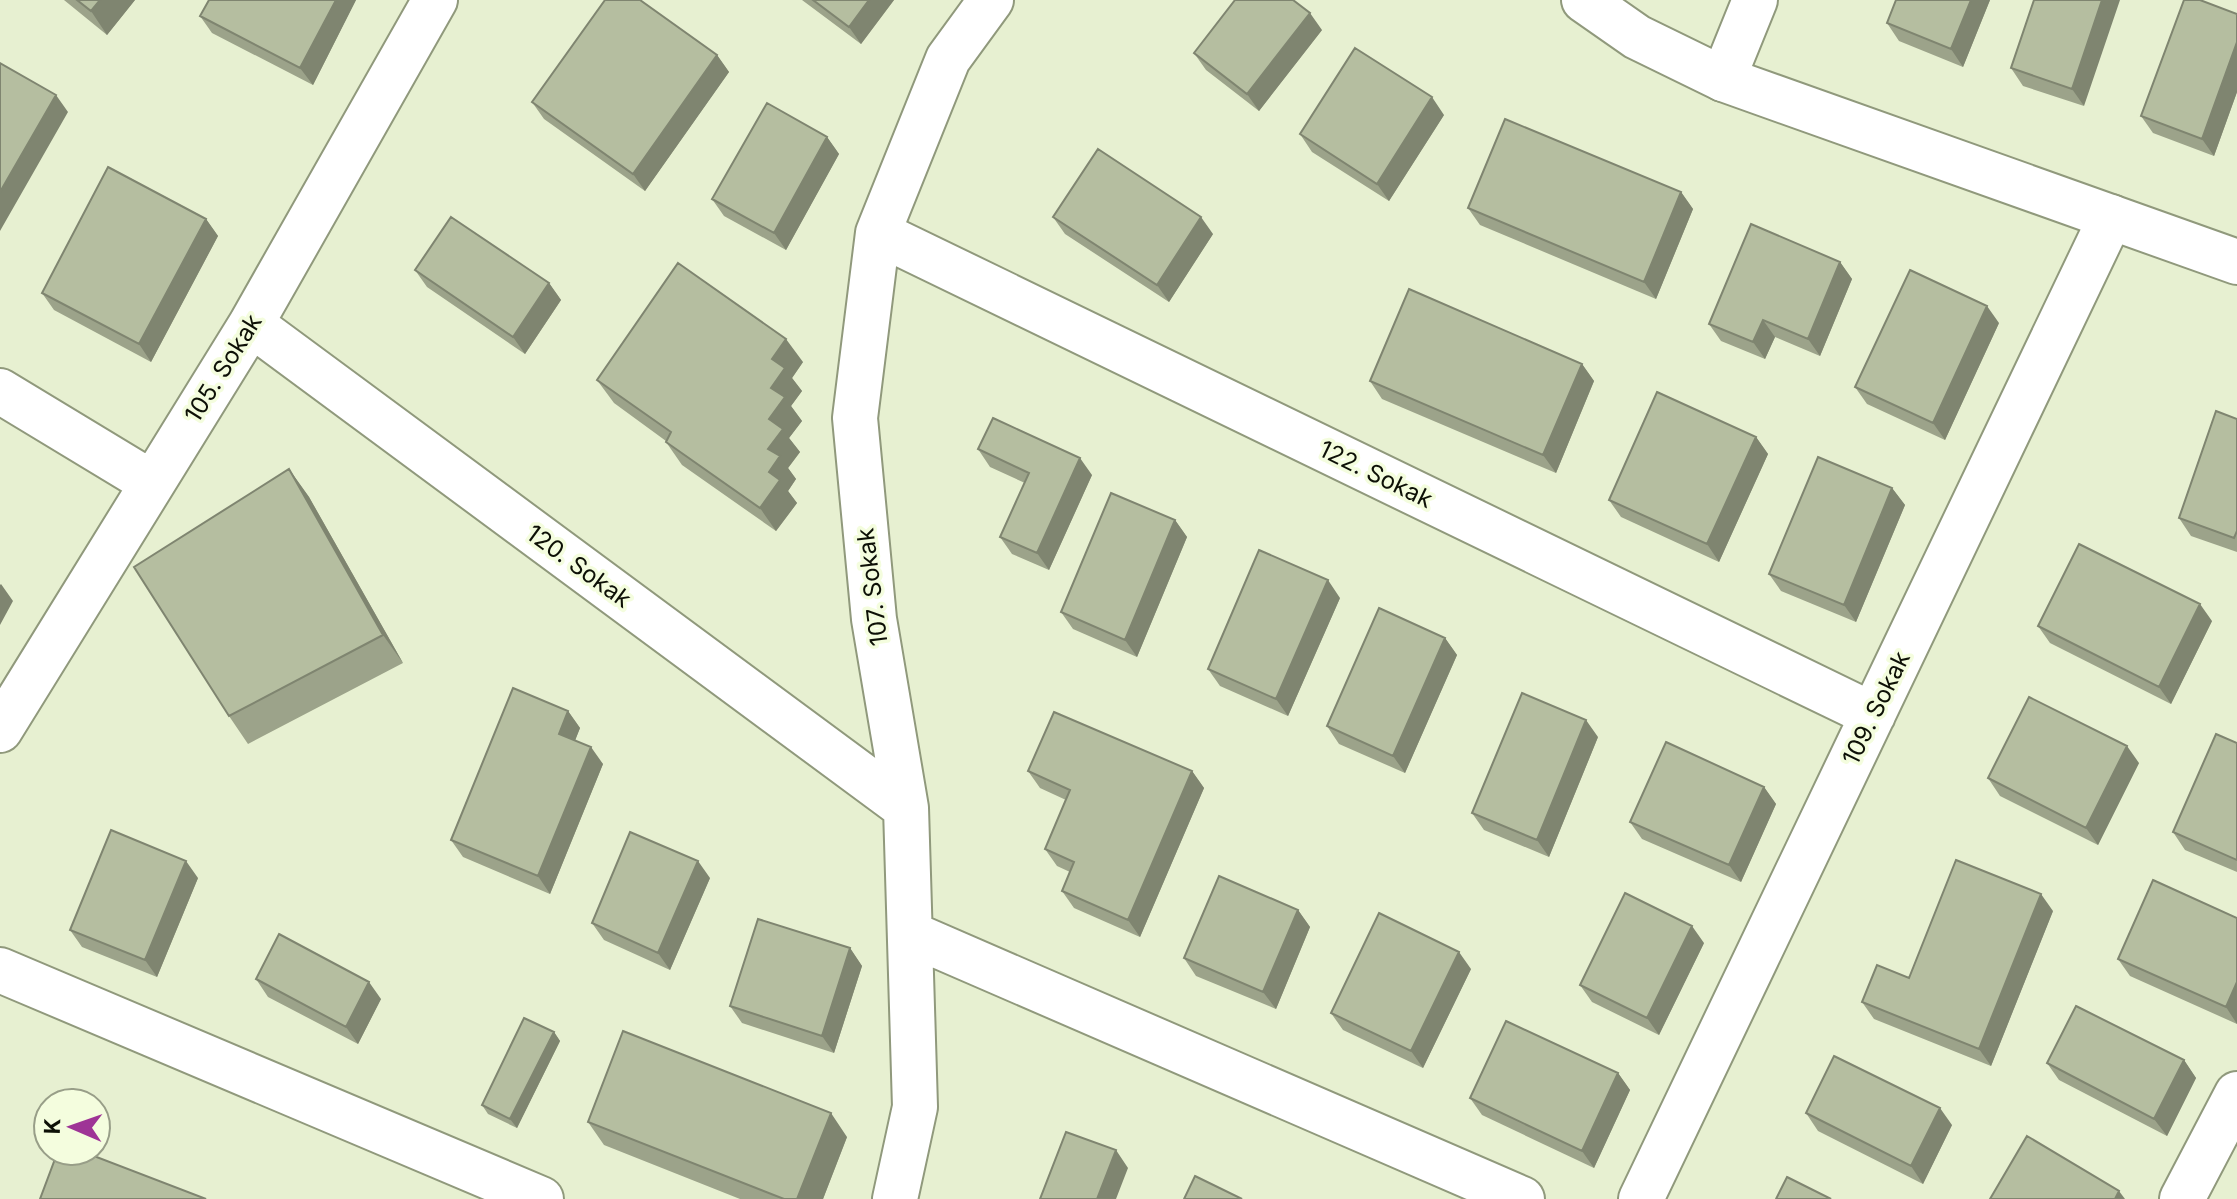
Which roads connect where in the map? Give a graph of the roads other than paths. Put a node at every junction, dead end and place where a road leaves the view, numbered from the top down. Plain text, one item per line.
1 (435, 0) edge
2 (991, 0) edge
3 (1584, 0) edge
4 (1755, 0) edge
5 (1723, 79) junction
6 (2111, 217) junction
7 (878, 233) junction
8 (2237, 262) edge
9 (251, 324) junction
10 (0, 391) edge
11 (152, 483) junction
12 (1873, 715) junction
13 (0, 730) edge
14 (906, 808) junction
15 (911, 934) junction
16 (0, 970) edge
17 (2237, 1094) edge
18 (541, 1199) edge
19 (895, 1199) edge
20 (1522, 1199) edge
21 (1641, 1199) edge
22 (2182, 1199) edge

1 - 9 street, 105. Sokak
2 - 7 street, 107. Sokak
3 - 5 street
4 - 5 street
5 - 6 street
6 - 8 street
6 - 12 street, 109. Sokak
7 - 12 street, 122. Sokak
7 - 14 street, 107. Sokak
9 - 11 street, 105. Sokak
9 - 14 street, 120. Sokak
10 - 11 street
11 - 13 street, 105. Sokak
12 - 21 street, 109. Sokak
14 - 15 street, 107. Sokak
15 - 19 street, 107. Sokak
15 - 20 street
16 - 18 street
17 - 22 street

